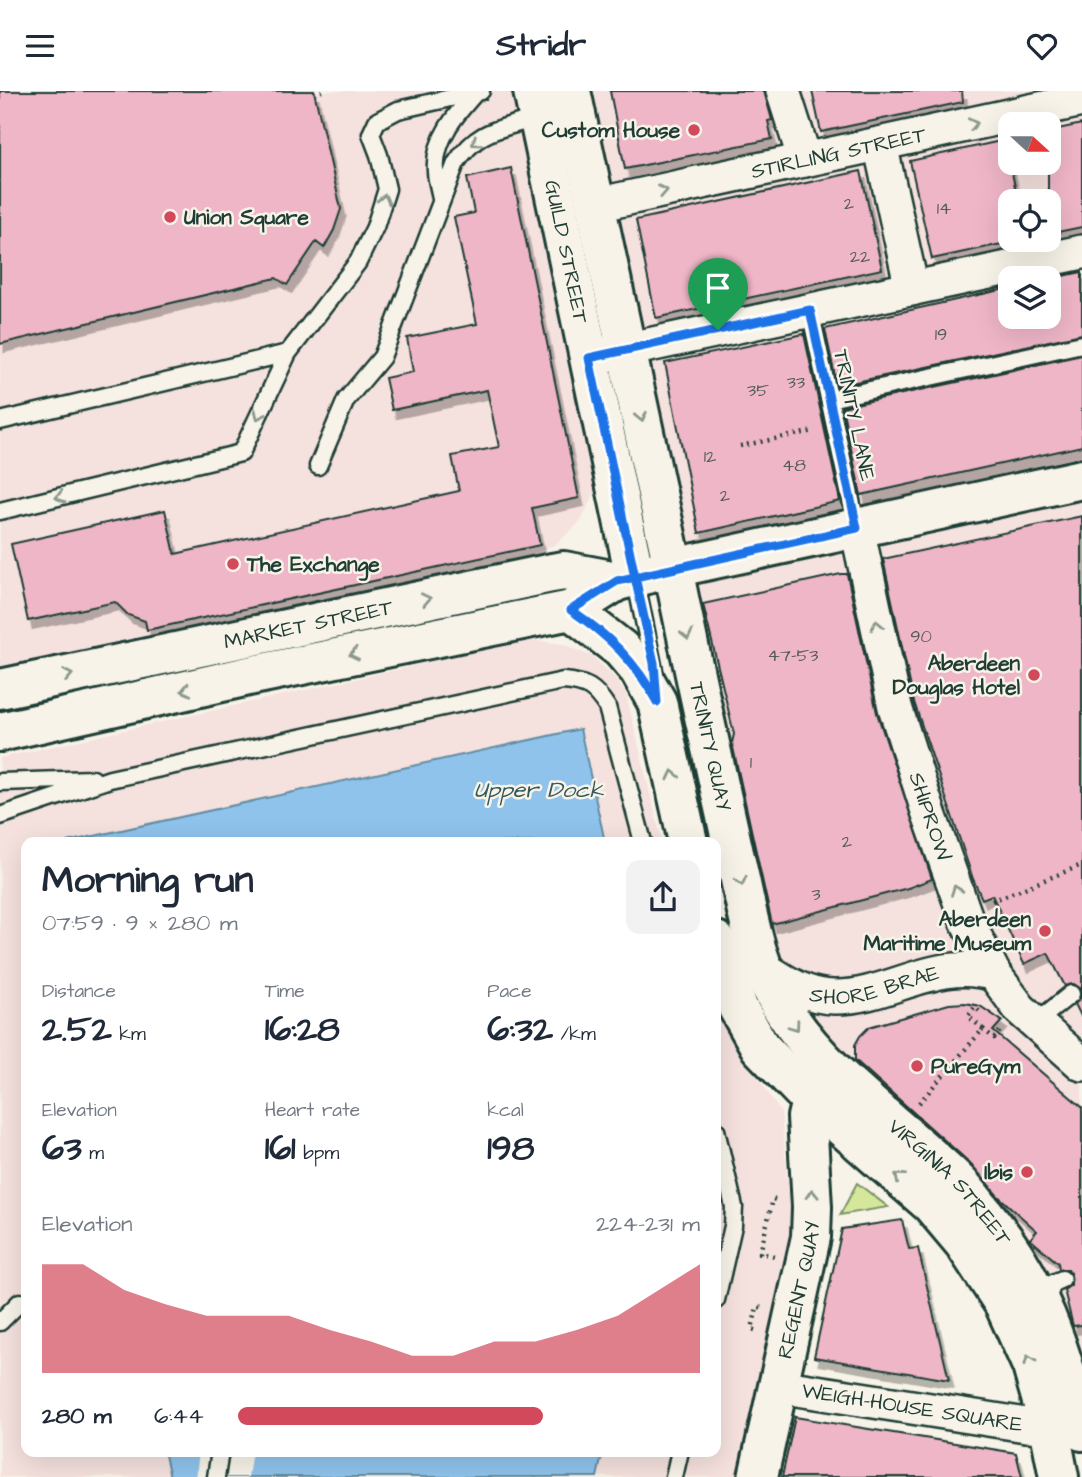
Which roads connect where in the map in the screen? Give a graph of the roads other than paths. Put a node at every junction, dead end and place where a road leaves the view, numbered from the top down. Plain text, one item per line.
1 (783, 91) edge
2 (478, 92) edge
3 (553, 100) edge
4 (1082, 100) edge
5 (880, 144) junction
6 (805, 160) junction
7 (442, 199) junction
8 (596, 205) junction
9 (1082, 252) edge
10 (912, 289) junction
11 (810, 310) junction
12 (1082, 344) edge
13 (627, 350) junction
14 (288, 353) junction
15 (589, 358) junction
16 (829, 399) junction
17 (0, 421) edge
18 (318, 466) dead end
19 (1082, 479) edge
20 (0, 511) edge
21 (857, 528) junction
22 (673, 568) junction
23 (626, 579) junction
24 (571, 610) junction
25 (0, 689) edge
26 (657, 702) junction
27 (0, 732) edge
28 (110, 779) junction
29 (0, 782) edge
30 (0, 816) edge
31 (642, 837) edge
32 (687, 837) edge
33 (721, 956) edge
34 (762, 967) junction
35 (993, 974) junction
36 (1071, 994) dead end
37 (1035, 1023) junction
38 (1082, 1064) edge
39 (811, 1100) junction
40 (721, 1151) edge
41 (721, 1278) edge
42 (21, 1303) edge
43 (21, 1304) edge
44 (0, 1310) edge
45 (0, 1322) edge
46 (778, 1386) junction
47 (1065, 1429) edge
48 (219, 1457) edge
49 (679, 1457) edge
50 (216, 1477) edge
51 (674, 1477) edge
52 (758, 1477) edge
53 (1059, 1477) edge

1 - 6 street
2 - 7 lane
14 -> 2 lane
3 -> 7 lane
3 - 8 main road, GUILD STREET
3 - 15 main road, GUILD STREET
5 -> 4 street, STIRLING STREET
5 - 6 street, STIRLING STREET
5 - 10 street
8 -> 6 street, STIRLING STREET
7 - 18 lane
8 - 13 main road, GUILD STREET
9 - 10 street
10 - 11 street
11 - 13 street
11 - 16 lane, TRINITY LANE
12 - 16 lane
13 - 15 street
13 -> 22 main road, GUILD STREET
14 - 17 lane
14 -> 20 lane
15 - 23 main road, GUILD STREET
16 - 21 lane, TRINITY LANE
19 - 21 main road, MARKET STREET
21 - 22 main road, MARKET STREET
35 -> 21 street, SHIPROW
22 - 23 main road, MARKET STREET
22 -> 34 main road, TRINITY QUAY
23 - 24 main road, MARKET STREET
25 -> 23 main road, MARKET STREET
23 - 26 lane, TRINITY QUAY
24 - 26 main road, TRINITY QUAY
24 -> 27 main road, MARKET STREET
32 -> 26 main road, TRINITY QUAY
28 - 29 lane
28 - 30 lane
28 - 31 lane
33 - 39 main road
34 - 35 street, SHORE BRAE
34 -> 47 main road, VIRGINIA STREET
35 - 37 street, SHIPROW
36 - 37 lane
37 - 38 street, SHIPROW
46 -> 39 main road, REGENT QUAY
47 -> 39 main road, VIRGINIA STREET
40 - 41 lane
42 - 44 lane
43 - 45 lane
46 - 47 street, WEIGH-HOUSE SQUARE
46 - 52 main road, REGENT QUAY
47 - 53 main road, VIRGINIA STREET
48 - 50 lane
49 - 51 lane

